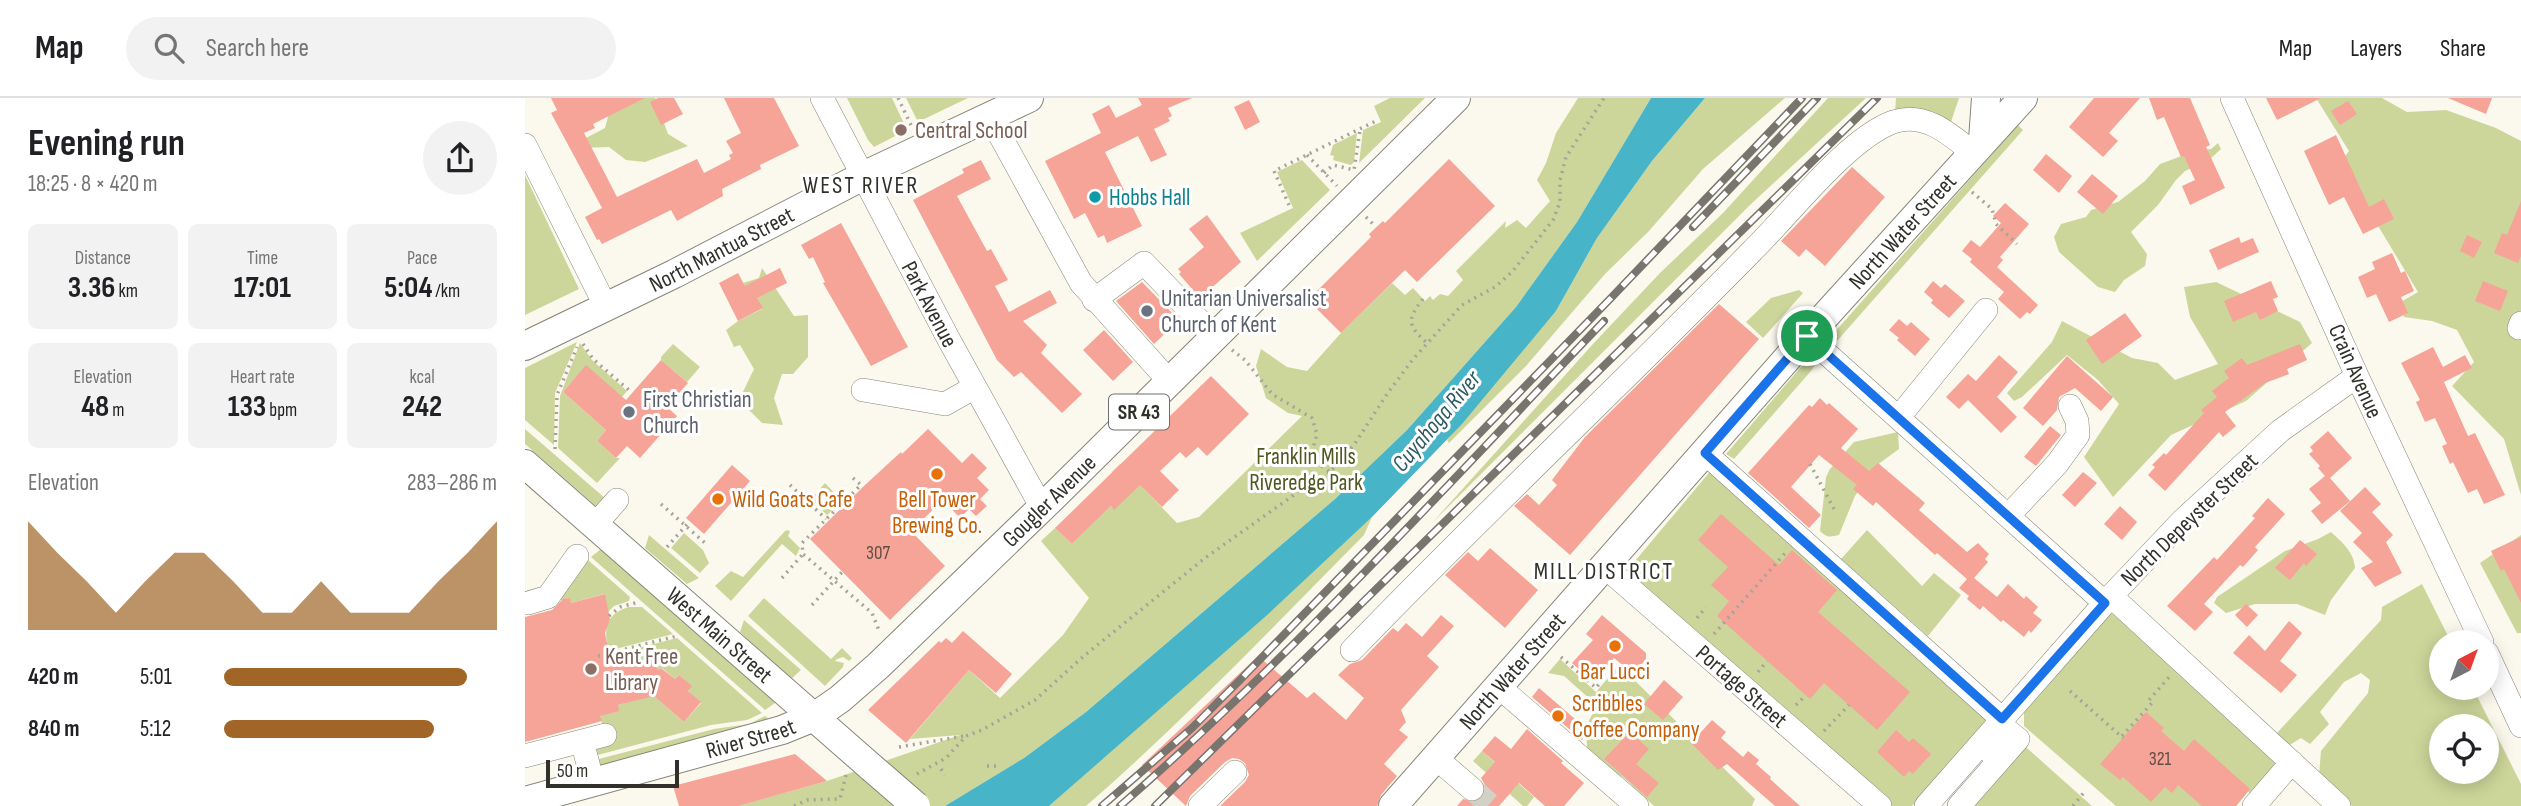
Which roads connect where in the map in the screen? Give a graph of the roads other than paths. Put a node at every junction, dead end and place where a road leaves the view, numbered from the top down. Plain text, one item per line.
1 (822, 98) edge
2 (1029, 98) edge
3 (1457, 98) edge
4 (1986, 98) edge
5 (2023, 98) edge
6 (2233, 98) edge
7 (990, 117) junction
8 (525, 145) edge
9 (1978, 146) junction
10 (863, 176) junction
11 (1094, 300) junction
12 (606, 307) junction
13 (1986, 310) dead end
14 (1807, 336) junction
15 (1224, 344) junction
16 (525, 346) edge
17 (2357, 376) junction
18 (1170, 382) junction
19 (975, 387) junction
20 (863, 390) dead end
21 (2070, 406) dead end
22 (1899, 417) junction
23 (1705, 453) junction
24 (525, 464) edge
25 (617, 500) dead end
26 (1042, 508) junction
27 (2008, 516) junction
28 (595, 525) junction
29 (577, 556) dead end
30 (1604, 566) junction
31 (2108, 599) junction
32 (528, 603) dead end
33 (2476, 630) edge
34 (1352, 650) dead end
35 (2499, 679) edge
36 (1499, 687) junction
37 (814, 717) junction
38 (2002, 719) junction
39 (2521, 726) edge
40 (525, 756) edge
41 (1436, 758) junction
42 (2292, 762) junction
43 (1235, 772) dead end
44 (593, 783) junction
45 (1472, 789) tunnel mouth
46 (530, 802) edge
47 (2328, 802) edge
48 (1395, 805) edge
49 (916, 806) edge
50 (1200, 806) edge
51 (1637, 806) edge
52 (1880, 806) edge
53 (1926, 806) edge
54 (1941, 806) edge
55 (1959, 806) edge
56 (2254, 806) edge

1 - 10 street, Park Avenue
2 - 7 main road, North Mantua Street
3 - 15 main road, Gougler Avenue / SR 43
4 - 9 main road
5 - 9 main road, North Water Street
6 - 17 street, Crain Avenue
7 - 10 main road, North Mantua Street
7 - 11 street
8 - 12 street
9 - 14 main road, North Water Street
9 - 34 street
10 - 12 main road, North Mantua Street
10 - 19 street, Park Avenue
11 - 15 street
11 - 18 street
12 - 16 main road, North Mantua Street
13 - 22 street
14 - 22 street
14 - 23 main road, North Water Street
15 - 18 main road, Gougler Avenue / SR 43
17 - 31 street, North Depeyster Street
17 - 33 street, Crain Avenue
18 - 26 main road, Gougler Avenue / SR 43
19 - 20 street
19 - 26 street, Park Avenue
21 - 27 street
22 - 27 street
23 - 30 main road, North Water Street
23 - 38 street
24 - 28 main road, West Main Street
25 - 28 street
26 - 37 main road, Gougler Avenue / SR 43
27 - 31 street
28 - 37 main road, West Main Street
29 - 32 street
30 - 36 main road, North Water Street
30 - 52 street, Portage Street
31 - 38 street, North Depeyster Street
31 - 42 street
35 - 39 street
36 - 41 main road, North Water Street
36 - 51 street
37 - 44 main road, River Street / SR 43
37 - 49 main road, West Main Street, bridge
38 - 53 street, North Depeyster Street
40 - 44 street
41 - 45 street
41 - 48 main road, North Water Street
42 - 47 street
42 - 56 street
43 - 50 street
44 - 46 main road, River Street / SR 43
54 - 55 street

